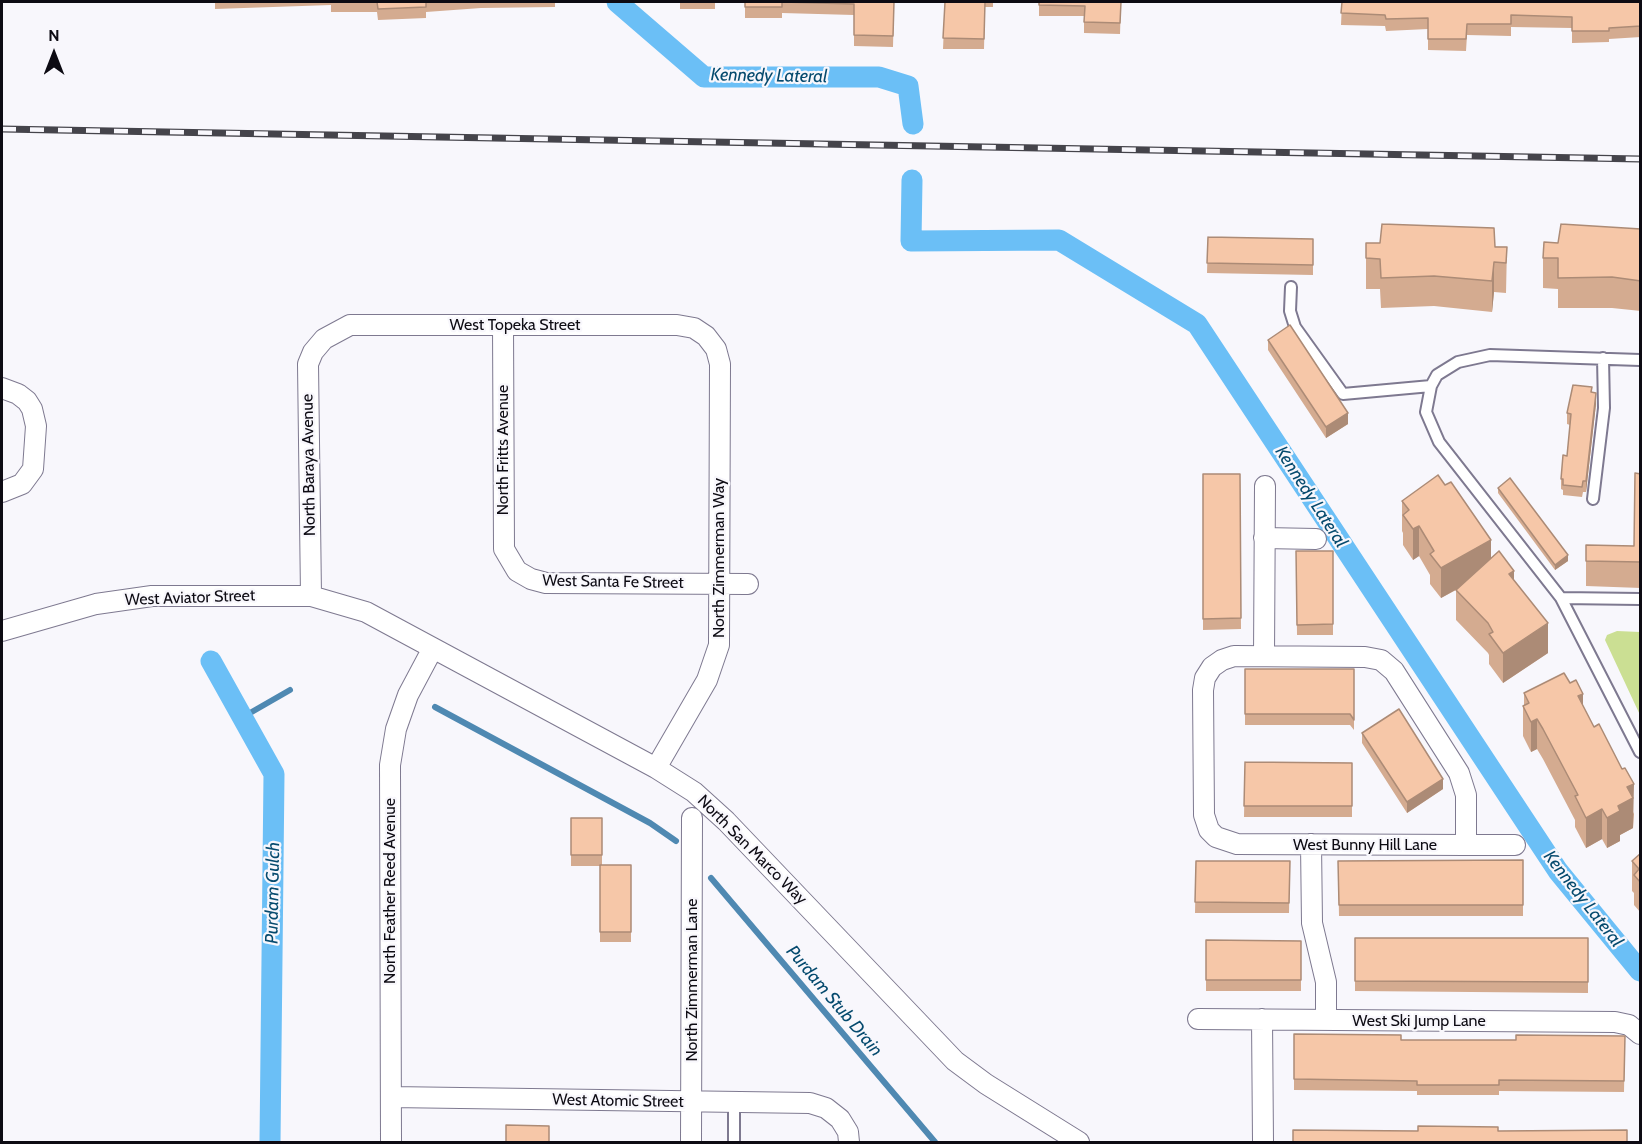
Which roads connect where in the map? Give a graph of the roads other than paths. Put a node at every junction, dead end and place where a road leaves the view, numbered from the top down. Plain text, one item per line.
1 (1291, 287) dead end
2 (503, 325) junction
3 (706, 336) joint
4 (324, 339) joint
5 (1603, 358) junction
6 (1641, 360) edge
7 (1431, 386) junction
8 (2, 388) edge
9 (1265, 486) dead end
10 (2, 492) edge
11 (1593, 499) dead end
12 (1264, 538) junction
13 (1316, 538) dead end
14 (517, 571) joint
15 (720, 584) junction
16 (748, 584) dead end
17 (311, 596) junction
18 (1561, 598) junction
19 (1641, 599) edge
20 (2, 631) edge
21 (433, 648) junction
22 (1264, 656) junction
23 (1641, 752) edge
24 (656, 768) junction
25 (692, 818) dead end
26 (1311, 844) junction
27 (1466, 845) junction
28 (1515, 845) dead end
29 (1198, 1019) dead end
30 (1262, 1019) junction
31 (1326, 1020) junction
32 (1640, 1032) edge
33 (391, 1097) junction
34 (691, 1102) junction
35 (734, 1103) junction
36 (390, 1143) edge
37 (691, 1143) edge
38 (734, 1143) edge
39 (849, 1143) edge
40 (1078, 1143) edge
41 (1263, 1143) edge

1 - 7 lane
2 - 3 street, West Topeka Street
2 - 4 street, West Topeka Street
2 - 14 street, North Fritts Avenue
3 - 15 street, North Zimmerman Way
4 - 17 street, North Baraya Avenue
5 - 6 lane
5 - 7 lane
5 - 11 lane
7 - 18 lane
8 - 10 street
9 - 12 street
12 - 13 street
12 - 22 street
14 - 15 street, West Santa Fe Street
15 - 16 street, West Santa Fe Street
15 - 24 street, North Zimmerman Way
17 - 20 street, West Aviator Street
17 - 21 street, North San Marco Way
18 - 19 lane
18 - 23 lane
21 - 24 street, North San Marco Way
21 - 33 street, North Feather Reed Avenue
22 - 26 street, West Bunny Hill Lane
22 - 27 street
24 - 40 street, North San Marco Way
25 - 34 street, North Zimmerman Lane
26 - 27 street, West Bunny Hill Lane
26 - 31 street
27 - 28 street, West Bunny Hill Lane
29 - 30 street, West Ski Jump Lane
30 - 31 street, West Ski Jump Lane
30 - 41 street
31 - 32 street, West Ski Jump Lane
33 - 34 street, West Atomic Street
33 - 36 street, North Feather Reed Avenue
34 - 35 street, West Atomic Street
34 - 37 street, North Zimmerman Lane
35 - 38 lane
35 - 39 street, West Atomic Street

